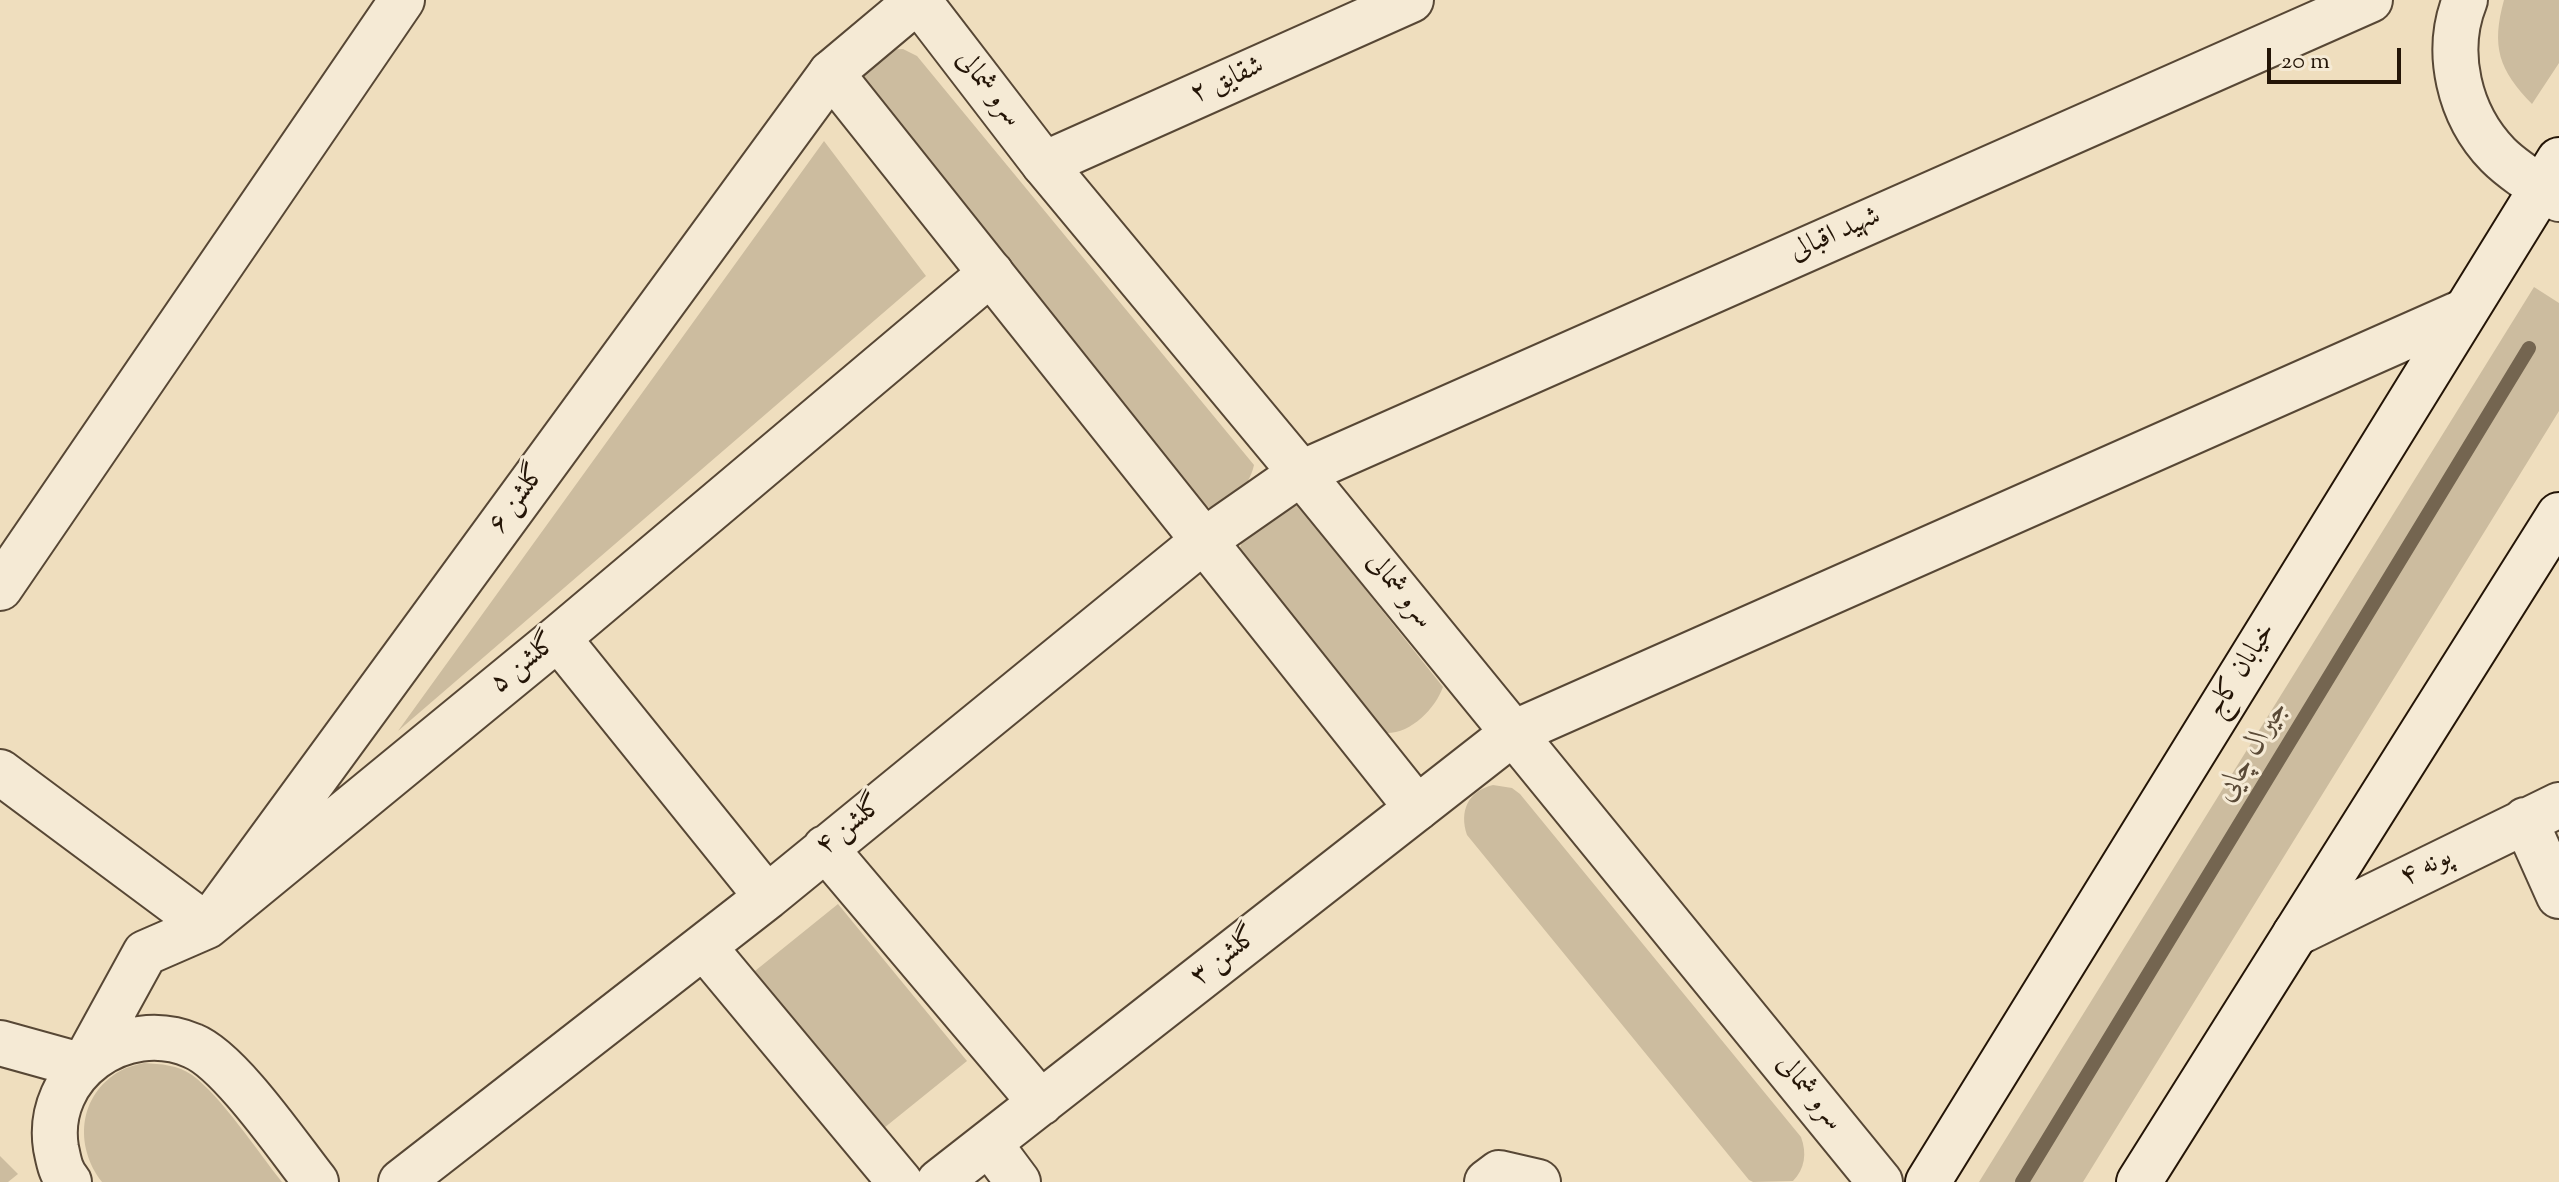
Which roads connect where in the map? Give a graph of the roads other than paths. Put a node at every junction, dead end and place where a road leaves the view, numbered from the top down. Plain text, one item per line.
1 (402, 0) edge
2 (918, 0) edge
3 (1411, 0) edge
4 (2370, 0) edge
5 (2465, 0) edge
6 (831, 73) junction
7 (1044, 164) junction
8 (2553, 182) edge
9 (991, 273) junction
10 (2465, 311) junction
11 (1301, 473) junction
12 (2559, 515) edge
13 (1202, 542) junction
14 (0, 588) edge
15 (558, 638) junction
16 (1513, 733) junction
17 (0, 772) edge
18 (1417, 808) junction
19 (2542, 812) edge
20 (825, 848) junction
21 (2559, 896) edge
22 (767, 897) junction
23 (207, 926) junction
24 (2295, 934) junction
25 (704, 947) junction
26 (0, 1043) edge
27 (83, 1066) junction
28 (1041, 1103) junction
29 (989, 1143) junction
30 (53, 1175) edge
31 (316, 1182) edge
32 (401, 1182) edge
33 (900, 1182) edge
34 (939, 1182) edge
35 (1018, 1182) edge
36 (1880, 1182) edge
37 (1928, 1182) edge
38 (2139, 1182) edge

1 - 14 street
2 - 6 street, گلشن ۶
2 - 7 street, سرو شمالی
3 - 7 street, شقایق ۲
4 - 11 street, شهید اقبالی
5 - 8 street
6 - 9 street
6 - 23 street, گلشن ۶
7 - 11 street, سرو شمالی
8 - 10 street, خیابان کاج
9 - 13 street
9 - 15 street, گلشن ۵
10 - 16 street, گلشن ۳
10 - 37 street, خیابان کاج
11 - 13 street, گلشن ۴
11 - 16 street, سرو شمالی
12 - 24 street
13 - 18 street
13 - 20 street, گلشن ۴
15 - 22 street
15 - 23 street, گلشن ۵
16 - 18 street, گلشن ۳
16 - 36 street, سرو شمالی
17 - 23 street
18 - 28 street, گلشن ۳
19 - 21 street
19 - 24 street, پونه ۴
20 - 22 street, گلشن ۴
20 - 28 street
22 - 25 street, گلشن ۴
23 - 27 street, گلشن ۵
24 - 38 street
25 - 32 street, گلشن ۴
25 - 33 street
26 - 27 street
27 - 30 street, گلشن ۵
27 - 31 street
28 - 29 street, گلشن ۳
29 - 34 street, گلشن ۳
29 - 35 street

